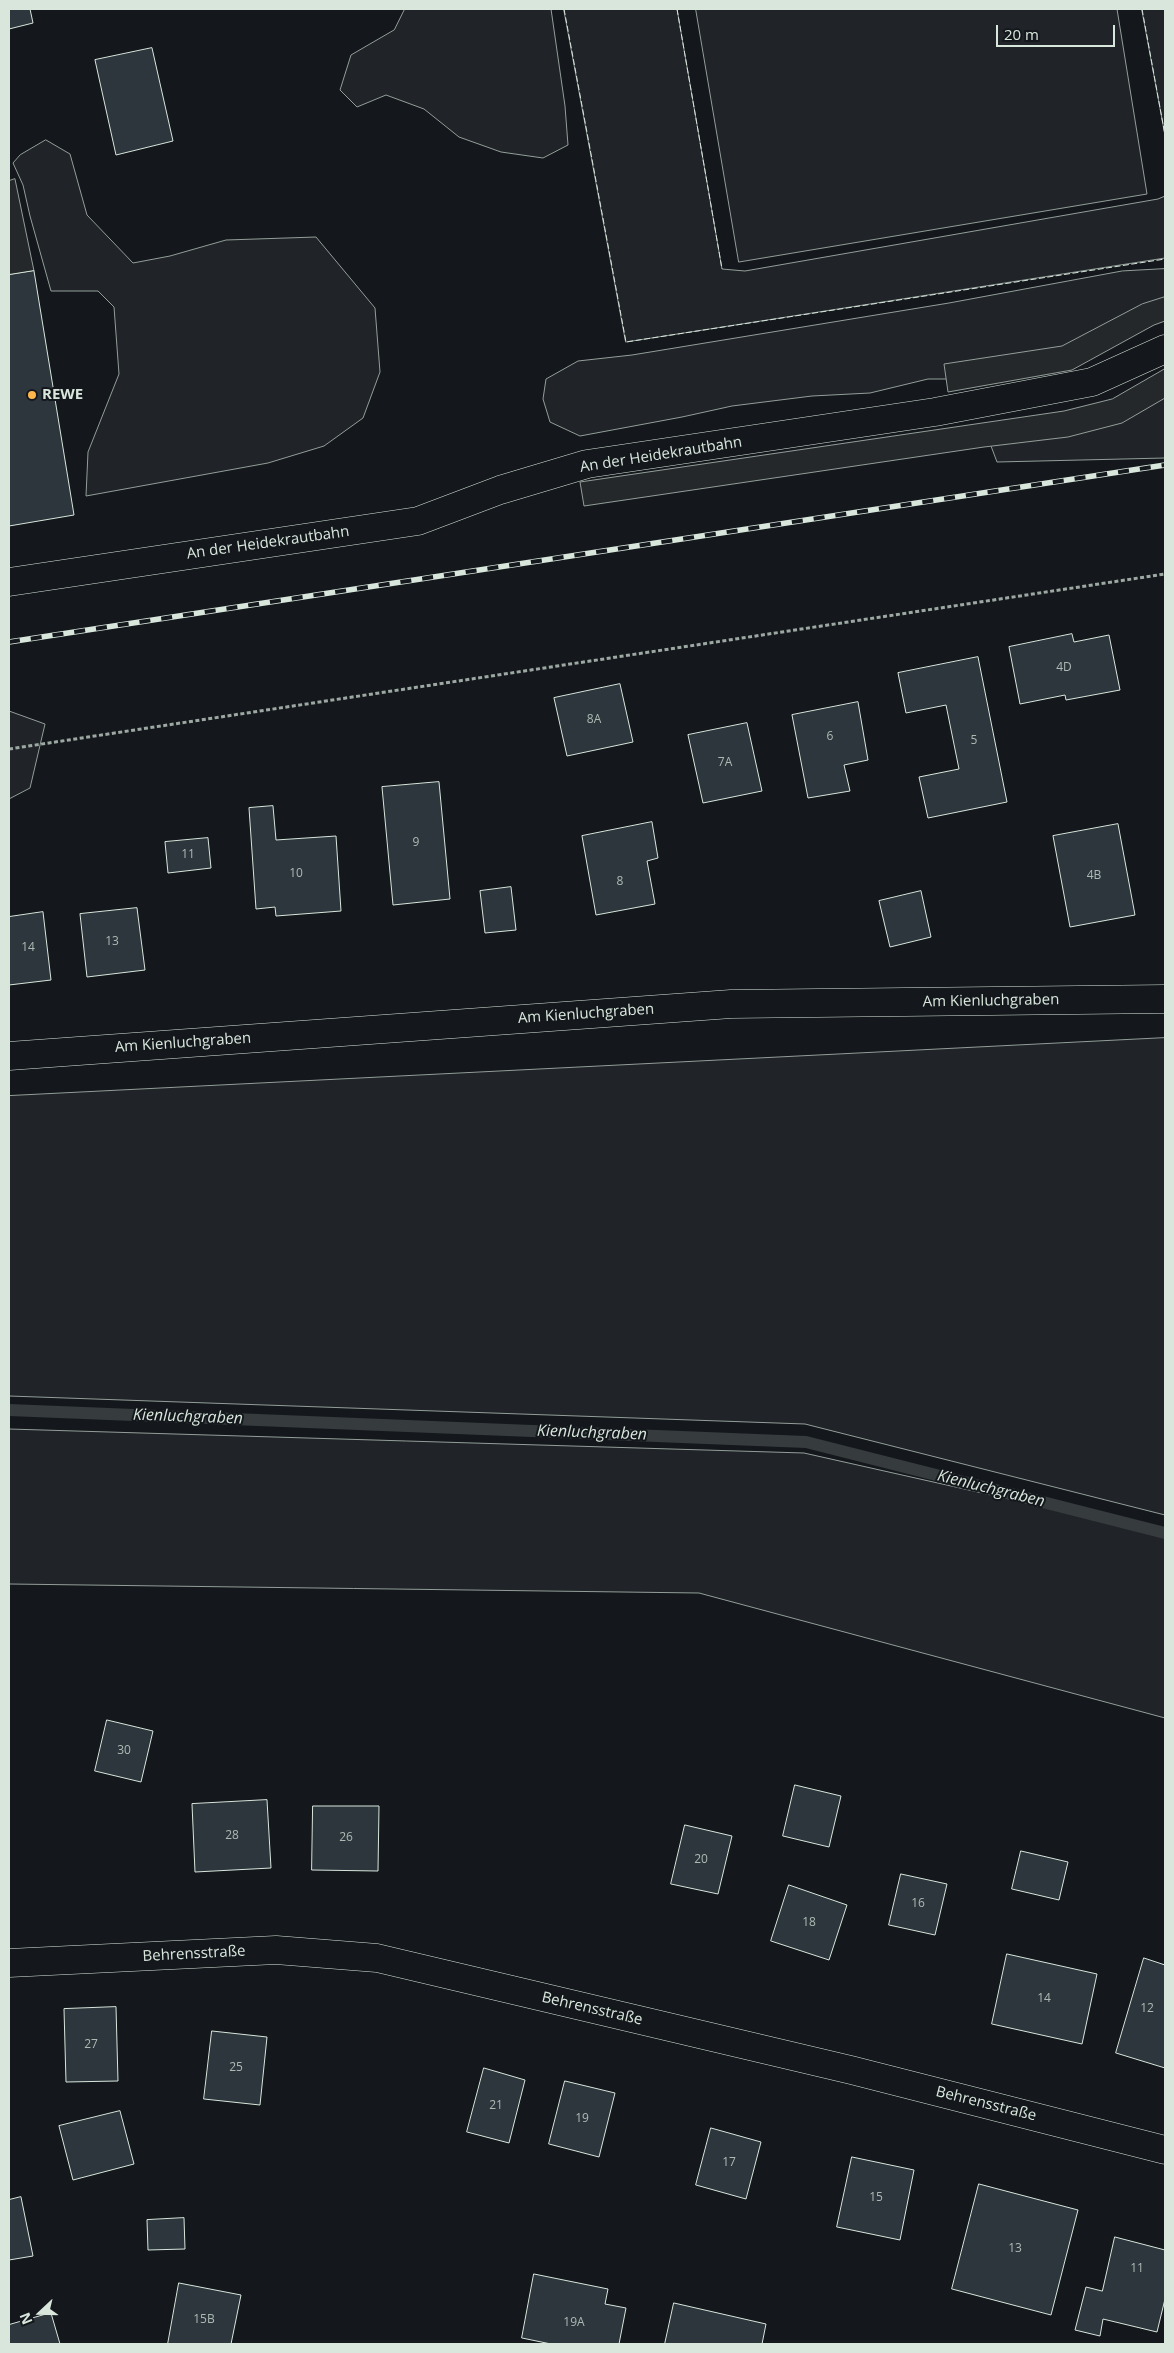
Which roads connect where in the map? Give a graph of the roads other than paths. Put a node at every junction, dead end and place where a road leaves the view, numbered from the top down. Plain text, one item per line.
1 (1165, 349) edge
2 (9, 582) edge
3 (1165, 999) edge
4 (9, 1056) edge
5 (9, 1963) edge
6 (1165, 2150) edge

1 - 2 street, An der Heidekrautbahn
3 - 4 street, Am Kienluchgraben
5 - 6 street, Behrensstraße

